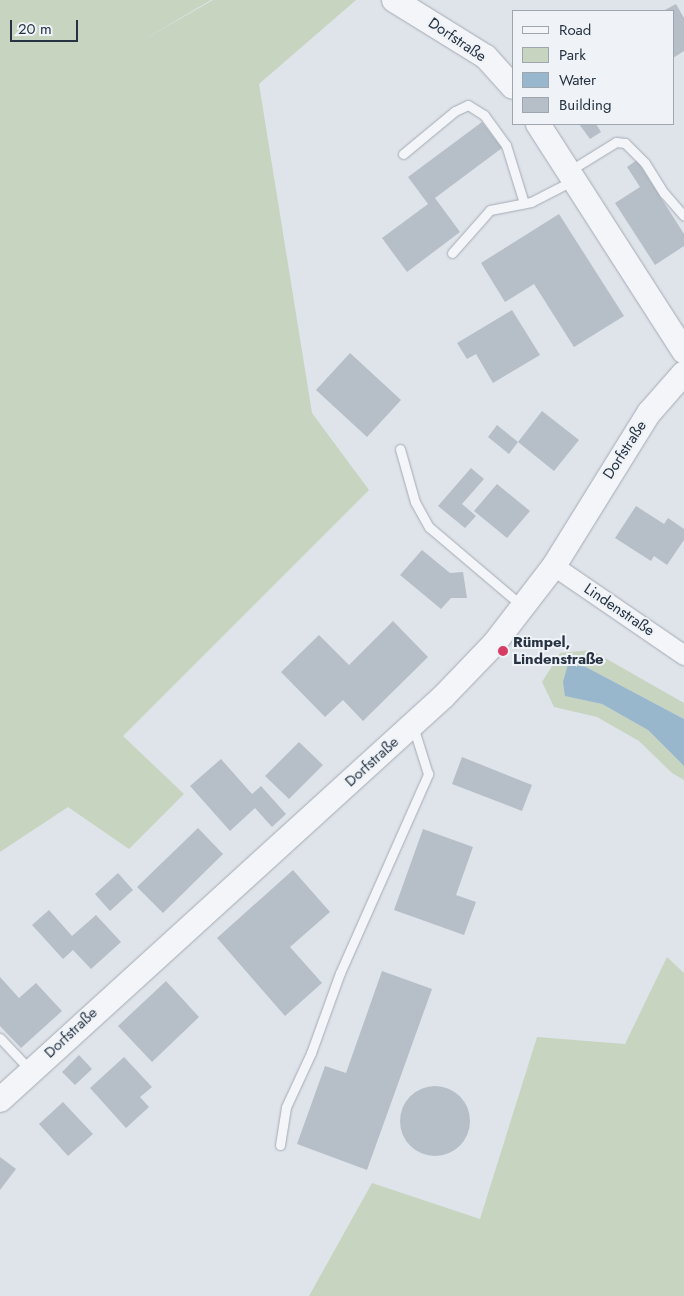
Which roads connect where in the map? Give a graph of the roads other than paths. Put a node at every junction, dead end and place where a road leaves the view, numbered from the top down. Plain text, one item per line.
1 (394, 0) edge
2 (512, 86) edge
3 (539, 125) edge
4 (403, 154) dead end
5 (572, 175) junction
6 (524, 203) junction
7 (684, 216) edge
8 (452, 253) dead end
9 (682, 342) edge
10 (684, 373) edge
11 (400, 450) dead end
12 (554, 566) junction
13 (523, 607) junction
14 (684, 655) edge
15 (412, 726) junction
16 (0, 1038) edge
17 (30, 1070) junction
18 (0, 1100) edge
19 (280, 1145) dead end

1 - 2 street, Dorfstraße
3 - 5 street
4 - 6 lane
5 - 6 lane
5 - 7 lane
5 - 9 street
6 - 8 lane
10 - 12 street, Dorfstraße
11 - 13 lane
12 - 13 street, Dorfstraße
12 - 14 street, Lindenstraße
13 - 15 street, Dorfstraße
15 - 17 street, Dorfstraße
15 - 19 lane
16 - 17 lane
17 - 18 street, Dorfstraße

